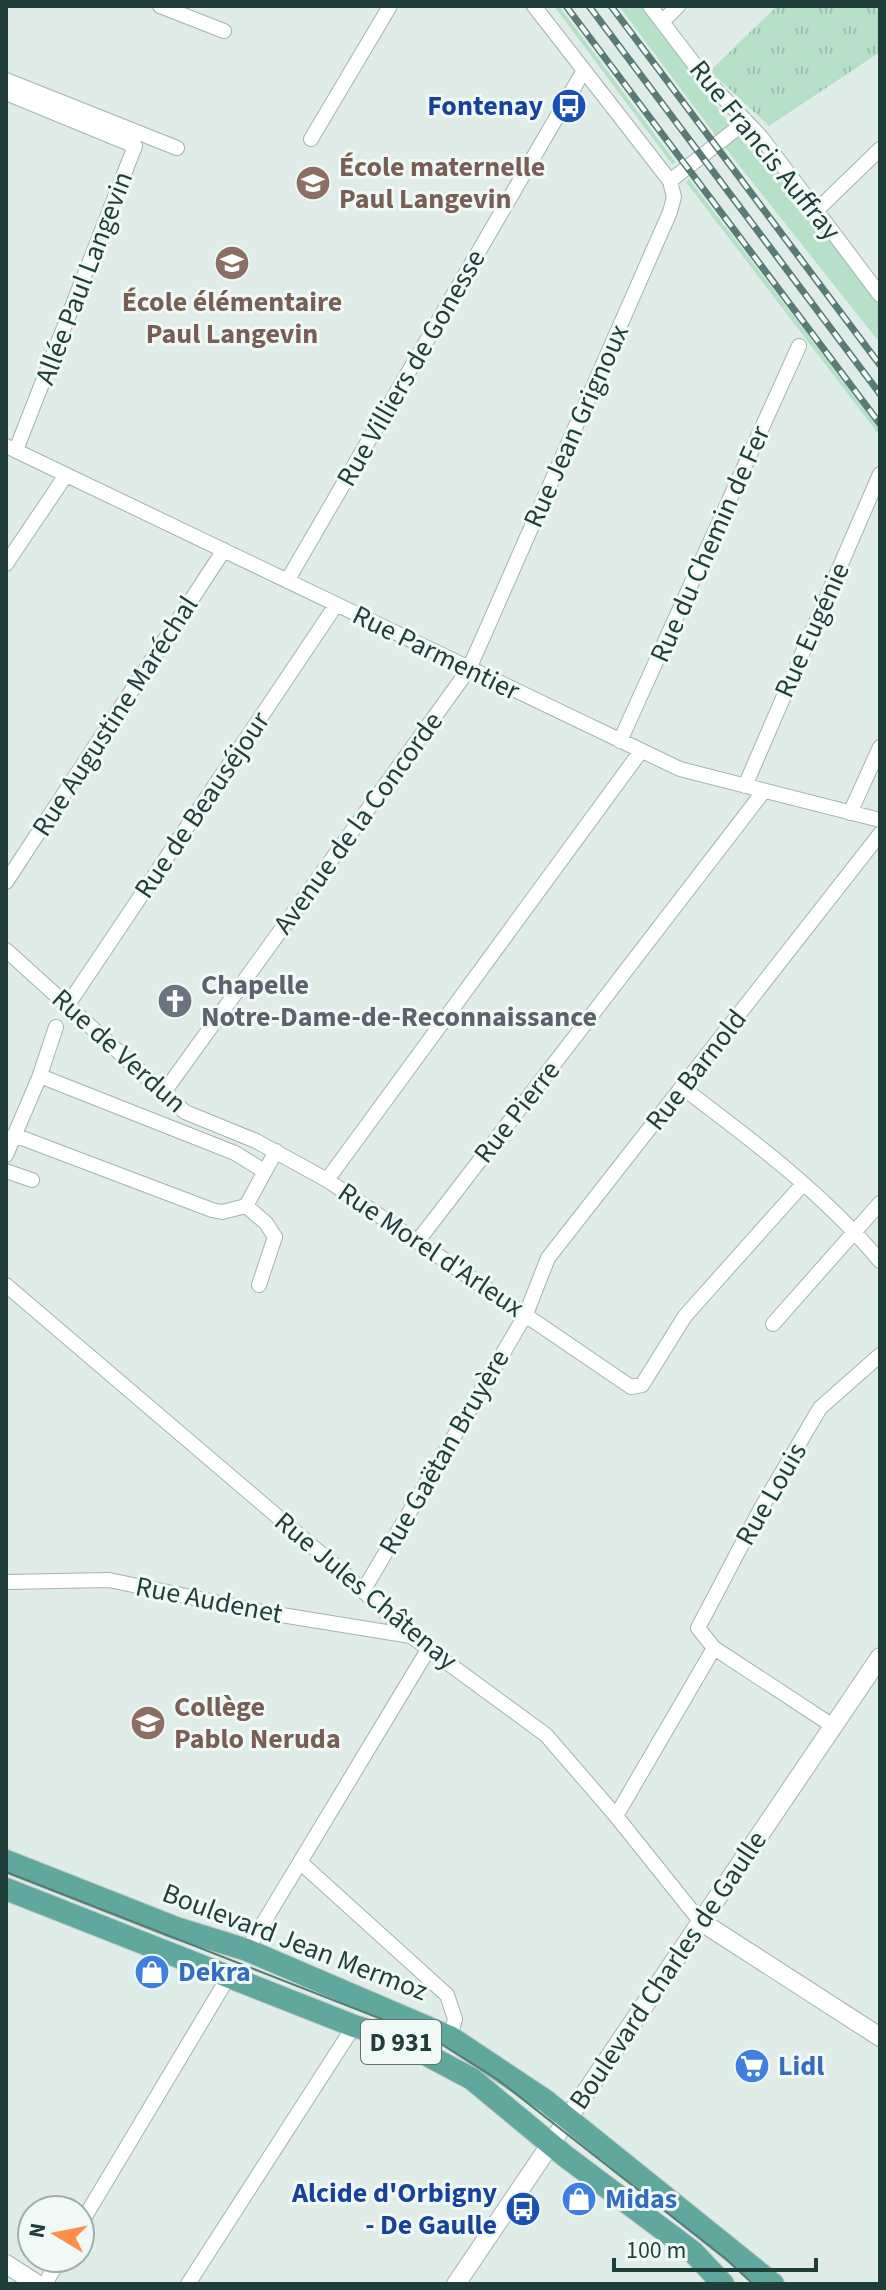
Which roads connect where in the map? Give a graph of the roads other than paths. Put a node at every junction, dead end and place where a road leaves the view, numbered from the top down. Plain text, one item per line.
1 (160, 6) edge
2 (390, 6) edge
3 (534, 6) edge
4 (650, 6) edge
5 (678, 6) edge
6 (662, 22) junction
7 (224, 31) dead end
8 (583, 72) junction
9 (6, 80) edge
10 (6, 93) edge
11 (745, 122) junction
12 (311, 139) dead end
13 (177, 148) dead end
14 (876, 157) edge
15 (670, 181) junction
16 (817, 210) junction
17 (880, 295) edge
18 (799, 346) dead end
19 (11, 448) edge
20 (880, 474) edge
21 (66, 475) junction
22 (224, 550) junction
23 (6, 564) edge
24 (287, 581) junction
25 (336, 605) junction
26 (469, 669) junction
27 (620, 741) junction
28 (880, 747) edge
29 (641, 751) junction
30 (745, 786) junction
31 (764, 791) junction
32 (850, 813) junction
33 (880, 820) edge
34 (880, 834) edge
35 (6, 882) edge
36 (6, 950) edge
37 (67, 1006) junction
38 (56, 1027) dead end
39 (39, 1078) junction
40 (683, 1088) junction
41 (162, 1095) junction
42 (14, 1135) junction
43 (276, 1151) junction
44 (6, 1155) edge
45 (6, 1171) edge
46 (264, 1171) junction
47 (32, 1180) dead end
48 (327, 1180) junction
49 (803, 1184) junction
50 (880, 1203) edge
51 (246, 1206) junction
52 (856, 1232) junction
53 (417, 1242) junction
54 (880, 1261) edge
55 (6, 1285) edge
56 (259, 1285) dead end
57 (526, 1314) junction
58 (773, 1324) dead end
59 (880, 1355) edge
60 (6, 1582) edge
61 (363, 1591) junction
62 (411, 1636) junction
63 (429, 1648) junction
64 (714, 1648) junction
65 (880, 1657) edge
66 (833, 1726) junction
67 (616, 1816) junction
68 (6, 1861) edge
69 (300, 1862) junction
70 (6, 1889) edge
71 (700, 1921) junction
72 (247, 1950) junction
73 (229, 1976) junction
74 (354, 2026) junction
75 (450, 2037) junction
76 (880, 2037) edge
77 (568, 2118) junction
78 (551, 2144) junction
79 (96, 2198) edge
80 (6, 2264) edge
81 (37, 2284) edge
82 (188, 2284) edge
83 (456, 2284) edge
84 (723, 2284) edge
85 (773, 2284) edge

1 - 7 street
2 - 12 street
3 - 8 street
4 - 6 street, Rue Francis Auffray
5 - 6 street
6 - 11 street, Rue Francis Auffray
8 - 15 street
8 - 24 street, Rue Villiers de Gonesse
9 - 13 street, Allée Paul Langevin
10 - 19 street, Allée Paul Langevin
11 - 15 street
11 - 16 street, Rue Francis Auffray
14 - 16 street
15 - 26 street, Rue Jean Grignoux
16 - 17 street, Rue Francis Auffray
18 - 27 street, Rue du Chemin de Fer
19 - 21 street, Rue Parmentier
20 - 30 street, Rue Eugénie
21 - 22 street, Rue Parmentier
21 - 23 street
22 - 24 street, Rue Parmentier
22 - 35 street, Rue Augustine Maréchal
24 - 25 street, Rue Parmentier
25 - 26 street, Rue Parmentier
25 - 37 street, Rue de Beauséjour
26 - 27 street, Rue Parmentier
26 - 41 street, Avenue de la Concorde
27 - 29 street, Rue Parmentier
28 - 32 street
29 - 30 street, Rue Parmentier
29 - 48 street, Rue Morel d'Arleux
30 - 31 street, Rue Parmentier
31 - 32 street, Rue Parmentier
31 - 53 street, Rue Pierre
32 - 33 street, Rue Parmentier
34 - 40 street, Rue Barnold
36 - 37 street, Rue de Verdun
37 - 41 street, Rue de Verdun
38 - 39 street
39 - 42 street
39 - 46 street
40 - 49 street
40 - 57 street, Rue Barnold
41 - 43 street, Rue de Verdun
42 - 44 street
42 - 51 street
43 - 46 street
43 - 48 street, Rue de Verdun
45 - 47 street
46 - 51 street
48 - 53 street, Rue Morel d'Arleux
49 - 52 street
49 - 57 street, Rue Morel d'Arleux
50 - 52 street
51 - 56 street
52 - 54 street
52 - 58 street
53 - 57 street, Rue Morel d'Arleux
55 - 61 street, Rue Jules Châtenay
57 - 61 street, Rue Gaëtan Bruyère
59 - 64 street, Rue Louis
60 - 62 street, Rue Audenet
61 - 62 street, Rue Jules Châtenay
62 - 63 street, Rue Jules Châtenay
63 - 67 street, Rue Jules Châtenay
63 - 69 street
64 - 66 street
64 - 67 street
65 - 66 street, Boulevard Charles de Gaulle
66 - 71 street, Boulevard Charles de Gaulle
67 - 71 street, Rue Jules Châtenay
68 - 72 main road, Boulevard Jean Mermoz / D 931
69 - 72 street
69 - 75 street
70 - 73 main road, Boulevard Jean Mermoz / D 931
71 - 76 street
71 - 77 street, Boulevard Charles de Gaulle
72 - 75 main road, Boulevard Jean Mermoz / D 931
73 - 74 main road, Boulevard Jean Mermoz / D 931
73 - 79 street
74 - 78 main road, Boulevard Jean Mermoz / D 931
74 - 82 street
75 - 77 main road, Boulevard Jean Mermoz / D 931
77 - 78 street, Boulevard Charles de Gaulle
77 - 85 main road, Boulevard Jean Mermoz / D 931
78 - 83 street, Boulevard Charles de Gaulle
78 - 84 main road, Boulevard Jean Mermoz / D 931
80 - 81 street

